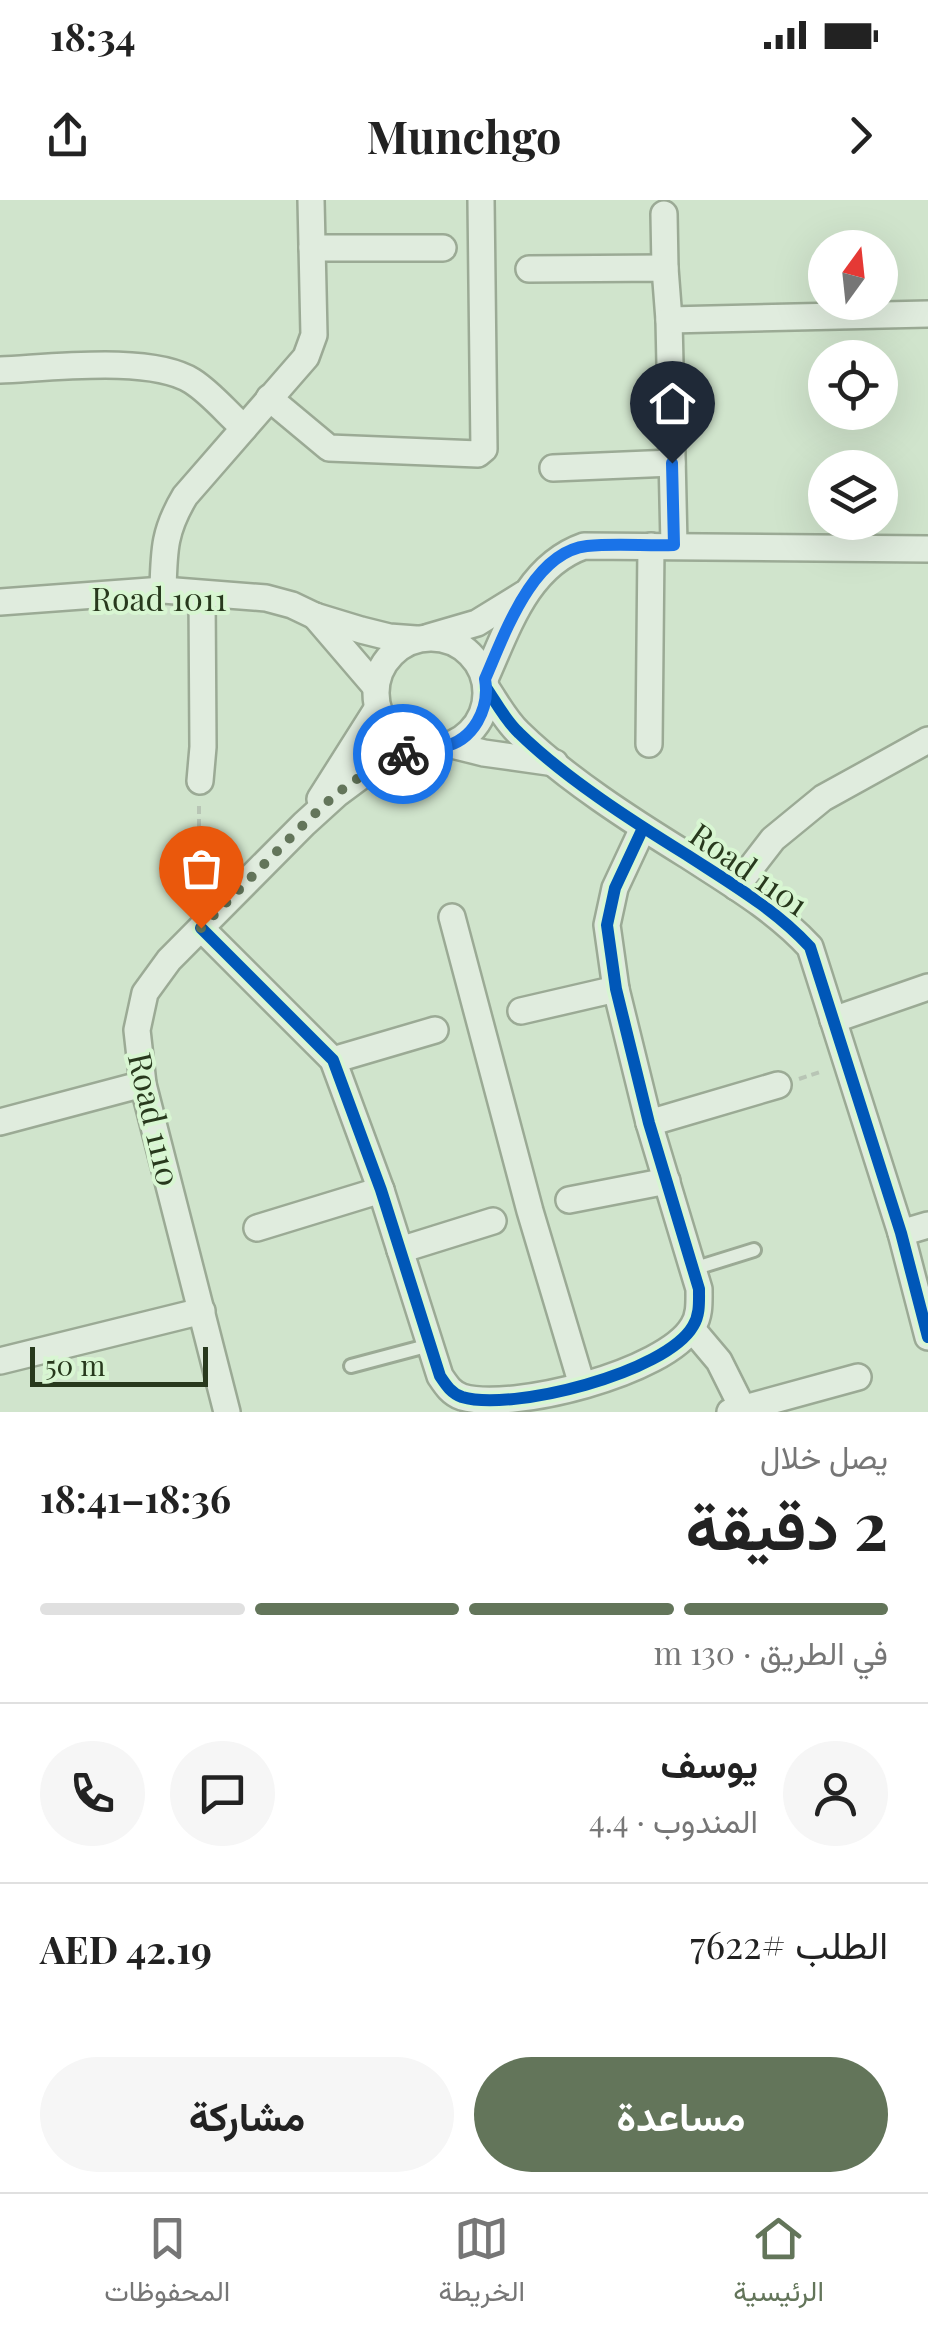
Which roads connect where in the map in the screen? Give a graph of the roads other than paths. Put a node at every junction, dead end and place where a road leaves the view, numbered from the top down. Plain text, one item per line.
1 (311, 200) edge
2 (481, 200) edge
3 (664, 214) dead end
4 (312, 248) junction
5 (443, 248) dead end
6 (665, 268) junction
7 (528, 269) dead end
8 (928, 314) edge
9 (669, 320) junction
10 (0, 370) edge
11 (269, 398) junction
12 (244, 428) junction
13 (672, 463) junction
14 (554, 468) dead end
15 (662, 545) junction
16 (928, 549) edge
17 (163, 590) junction
18 (202, 594) junction
19 (524, 594) junction
20 (0, 602) edge
21 (315, 616) junction
22 (422, 638) junction
23 (486, 684) junction
24 (376, 698) junction
25 (928, 740) edge
26 (649, 744) dead end
27 (452, 745) junction
28 (417, 747) junction
29 (555, 763) junction
30 (200, 781) road end
31 (304, 824) junction
32 (644, 828) junction
33 (736, 886) junction
34 (452, 917) dead end
35 (201, 928) junction
36 (928, 986) edge
37 (616, 989) junction
38 (520, 1011) dead end
39 (833, 1020) junction
40 (435, 1030) dead end
41 (333, 1060) junction
42 (144, 1084) junction
43 (778, 1085) road end
44 (0, 1122) edge
45 (649, 1122) junction
46 (667, 1181) junction
47 (381, 1190) junction
48 (569, 1200) dead end
49 (494, 1221) dead end
50 (928, 1225) edge
51 (257, 1228) dead end
52 (901, 1233) junction
53 (400, 1250) junction
54 (754, 1250) dead end
55 (693, 1269) junction
56 (202, 1310) junction
57 (692, 1329) junction
58 (928, 1336) edge
59 (430, 1345) junction
60 (0, 1360) edge
61 (351, 1366) dead end
62 (858, 1377) dead end
63 (582, 1385) junction
64 (457, 1404) edge
65 (736, 1410) edge
66 (227, 1412) edge

1 - 4 street
2 - 11 street
3 - 6 street
4 - 5 street
4 - 11 street
6 - 7 street
6 - 9 street
8 - 9 street
9 - 13 street
10 - 12 street
11 - 12 street
12 - 17 street
13 - 14 street
13 - 15 street
15 - 16 street, Road 1011
15 - 19 street, Road 1011
15 - 26 street
17 - 18 street, Road 1011
17 - 20 street, Road 1011
18 - 21 street, Road 1011
18 - 30 street
19 - 22 street, Road 1011
19 - 23 street, Road 1011
21 - 22 street, Road 1011
21 - 24 street, Road 1011
22 - 23 street
22 - 24 street
23 - 27 street
23 - 29 street, Road 1101
24 - 28 street
24 - 31 street, Road 1110
25 - 33 street
27 - 28 street
27 - 29 street, Road 1101
28 - 31 street, Road 1110
29 - 32 street, Road 1101
31 - 35 street, Road 1110
32 - 33 street, Road 1101
32 - 37 street
33 - 39 street, Road 1101
34 - 63 street
35 - 41 street
35 - 42 street, Road 1110
36 - 39 street
37 - 38 street
37 - 45 street
39 - 52 street, Road 1101
40 - 41 street
41 - 47 street
42 - 44 street
42 - 56 street, Road 1110
43 - 45 street
45 - 46 street
46 - 48 street
46 - 55 street
47 - 51 street
47 - 53 street
49 - 53 street
50 - 52 street
52 - 58 street, Road 1101
53 - 59 street
54 - 55 lane
55 - 57 street
56 - 60 street
56 - 66 street, Road 1110
57 - 63 street
57 - 65 street
59 - 61 lane
59 - 64 street
62 - 65 street
63 - 64 street

